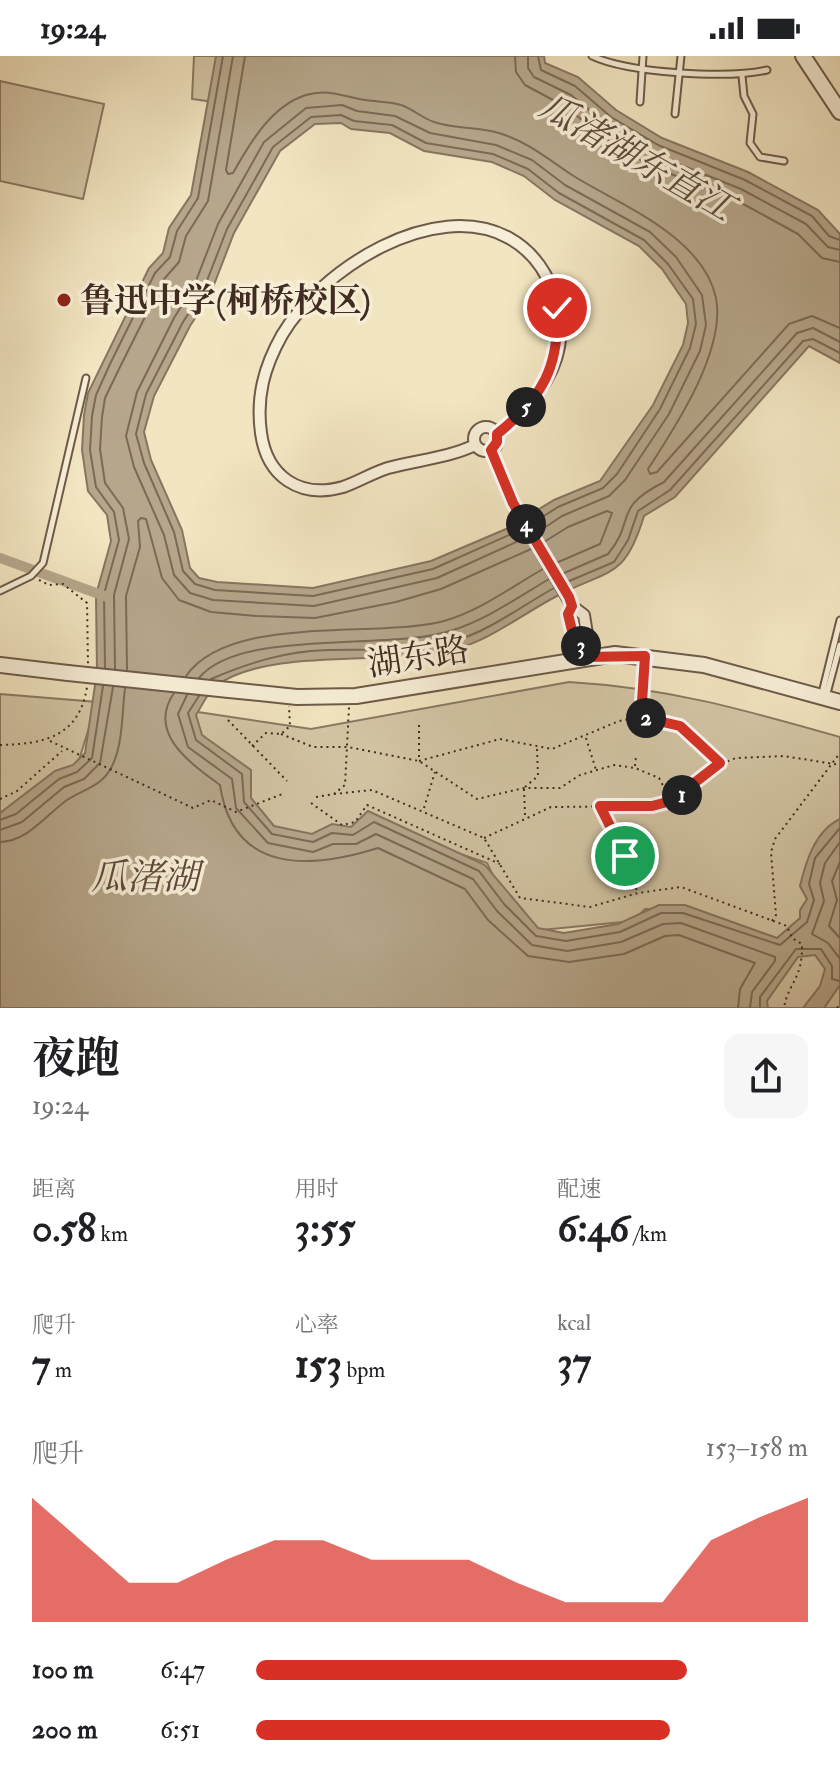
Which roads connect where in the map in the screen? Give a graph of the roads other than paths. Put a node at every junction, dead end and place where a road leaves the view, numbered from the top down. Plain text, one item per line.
1 (592, 56) edge
2 (643, 56) edge
3 (681, 56) edge
4 (803, 56) edge
5 (602, 58) edge
6 (642, 68) junction
7 (681, 70) junction
8 (767, 70) dead end
9 (742, 76) junction
10 (640, 102) dead end
11 (840, 112) edge
12 (675, 114) dead end
13 (784, 161) dead end
14 (86, 378) dead end
15 (497, 434) junction
16 (475, 445) junction
17 (491, 450) junction
18 (0, 591) edge
19 (840, 620) edge
20 (840, 645) edge
21 (584, 652) junction
22 (0, 665) edge
23 (829, 699) edge

1 - 5 lane
2 - 6 lane
3 - 7 lane
4 - 11 street
5 - 6 lane
6 - 7 lane
6 - 10 lane
7 - 9 lane
7 - 12 lane
8 - 9 lane
9 - 13 lane
14 - 18 lane
15 - 16 street
15 - 16 street
15 - 17 street
16 - 17 street
17 - 21 street
19 - 23 lane
20 - 23 lane
21 - 22 street, 湖东路, bridge
21 - 23 street, 湖东路

